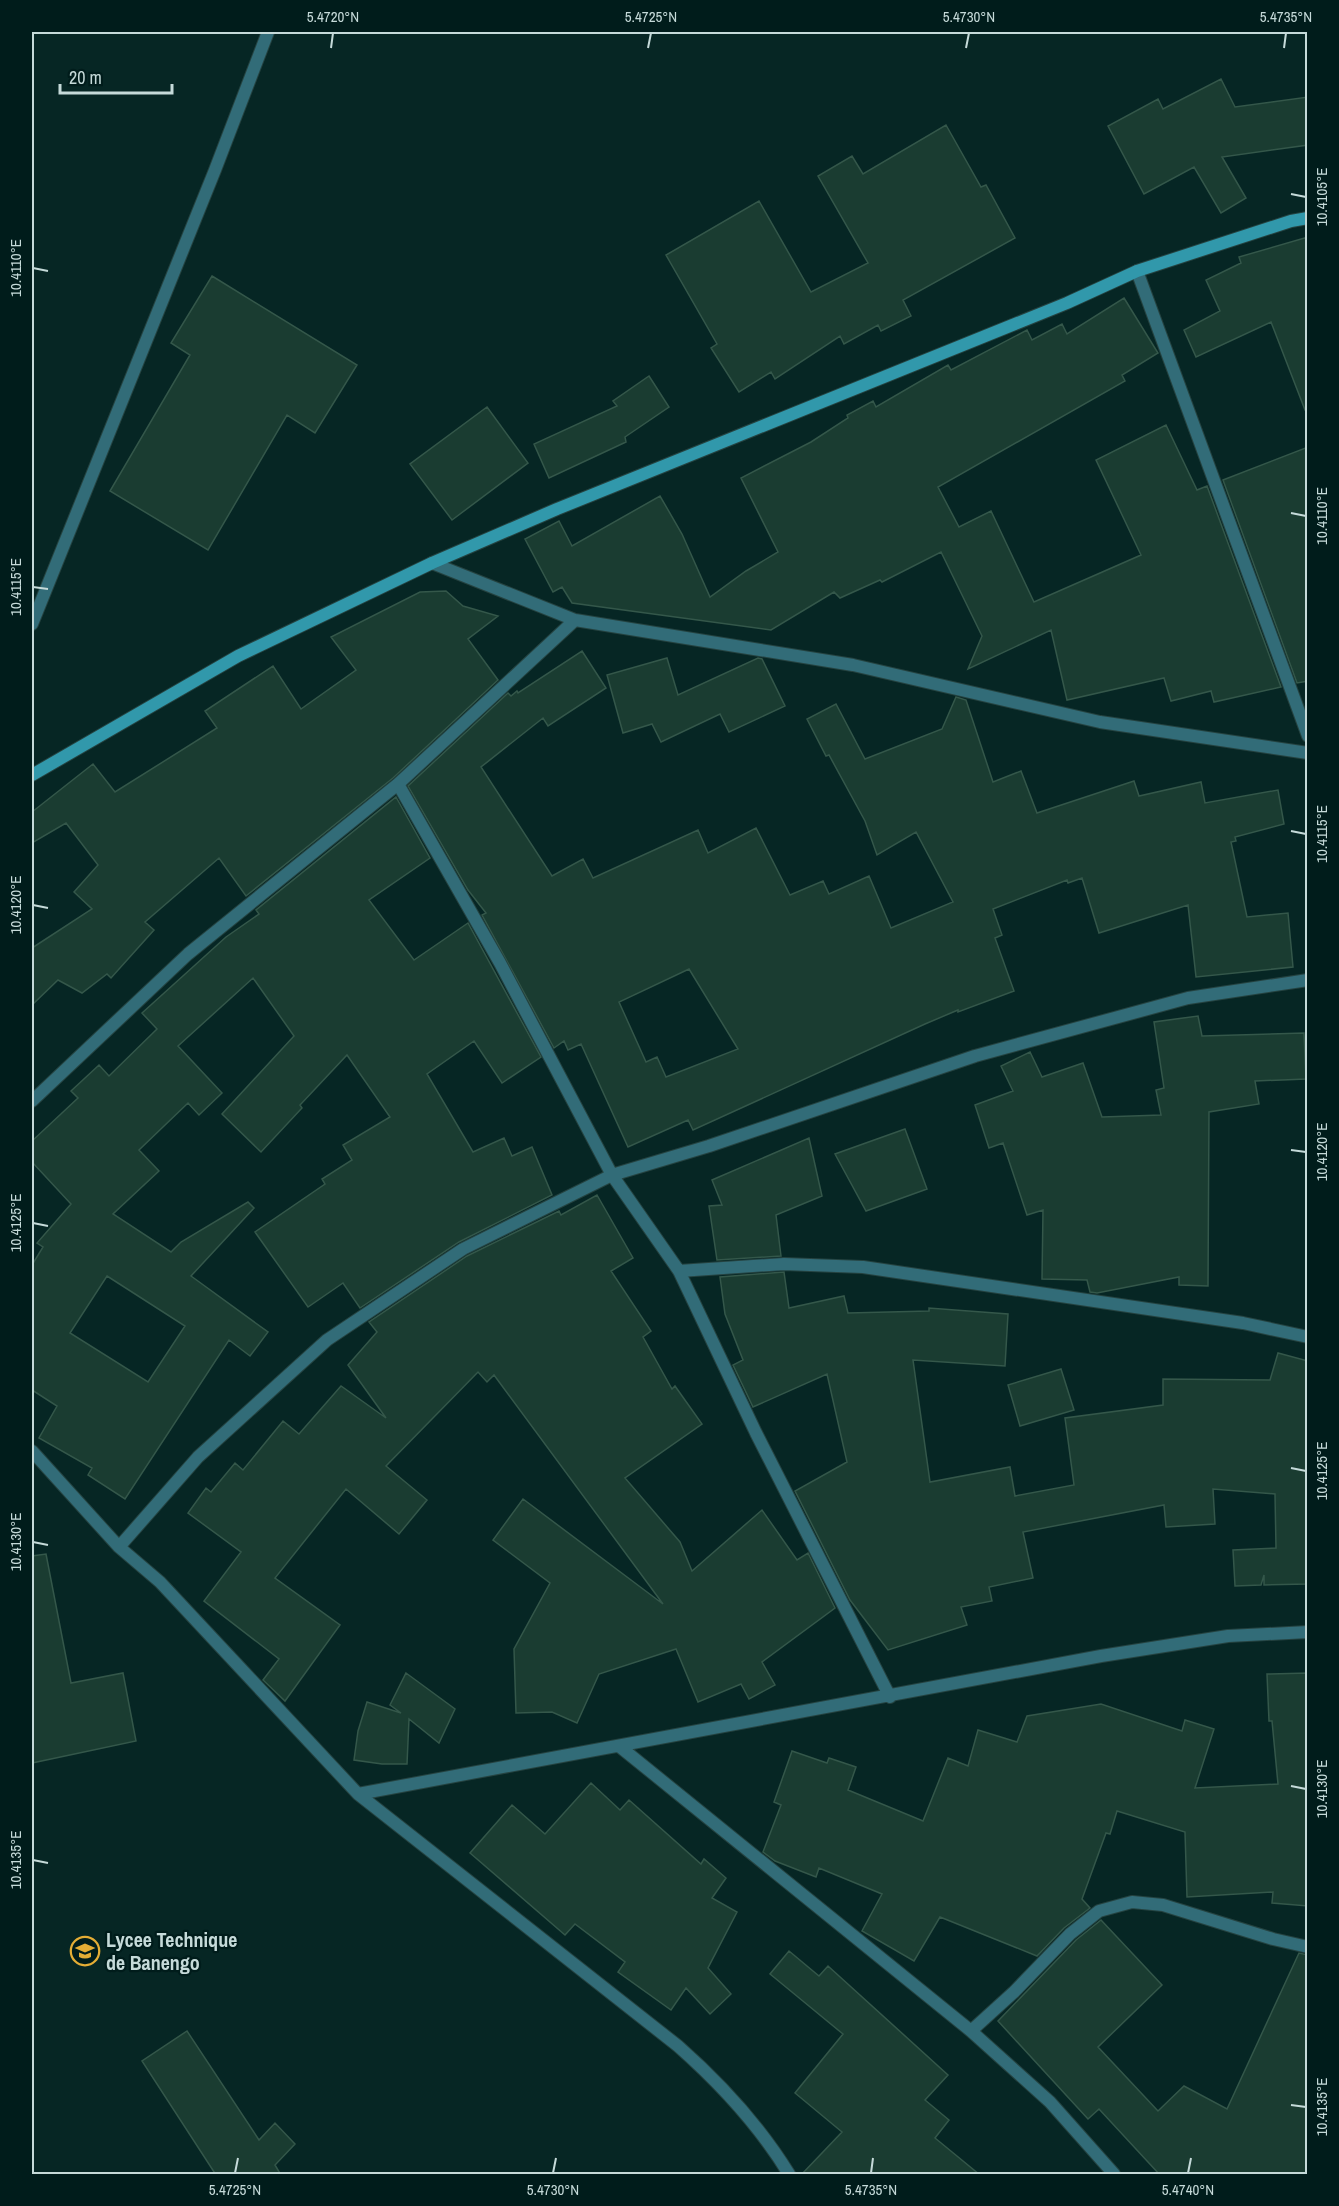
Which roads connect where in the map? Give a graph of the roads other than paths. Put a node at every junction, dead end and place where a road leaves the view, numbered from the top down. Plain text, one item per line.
1 (268, 32) edge
2 (1308, 218) edge
3 (1137, 271) junction
4 (432, 563) junction
5 (575, 620) junction
6 (32, 624) edge
7 (1308, 736) edge
8 (1308, 753) edge
9 (32, 775) edge
10 (398, 784) junction
11 (1308, 980) edge
12 (32, 1101) edge
13 (612, 1175) junction
14 (679, 1270) junction
15 (1308, 1337) edge
16 (32, 1451) edge
17 (119, 1547) junction
18 (1308, 1632) edge
19 (890, 1697) junction
20 (619, 1746) junction
21 (358, 1794) junction
22 (1308, 1947) edge
23 (971, 2031) junction
24 (789, 2175) edge
25 (1114, 2175) edge

1 - 6 street
2 - 3 street
3 - 4 street
3 - 7 street
4 - 5 street
4 - 9 street
5 - 8 street
5 - 10 street
10 - 12 street
10 - 13 street
11 - 13 street
13 - 14 street
13 - 17 street
14 - 15 street
14 - 19 street
16 - 17 street
17 - 21 street
18 - 19 street
19 - 20 street
20 - 21 street
20 - 23 street
21 - 24 street
22 - 23 street
23 - 25 street

